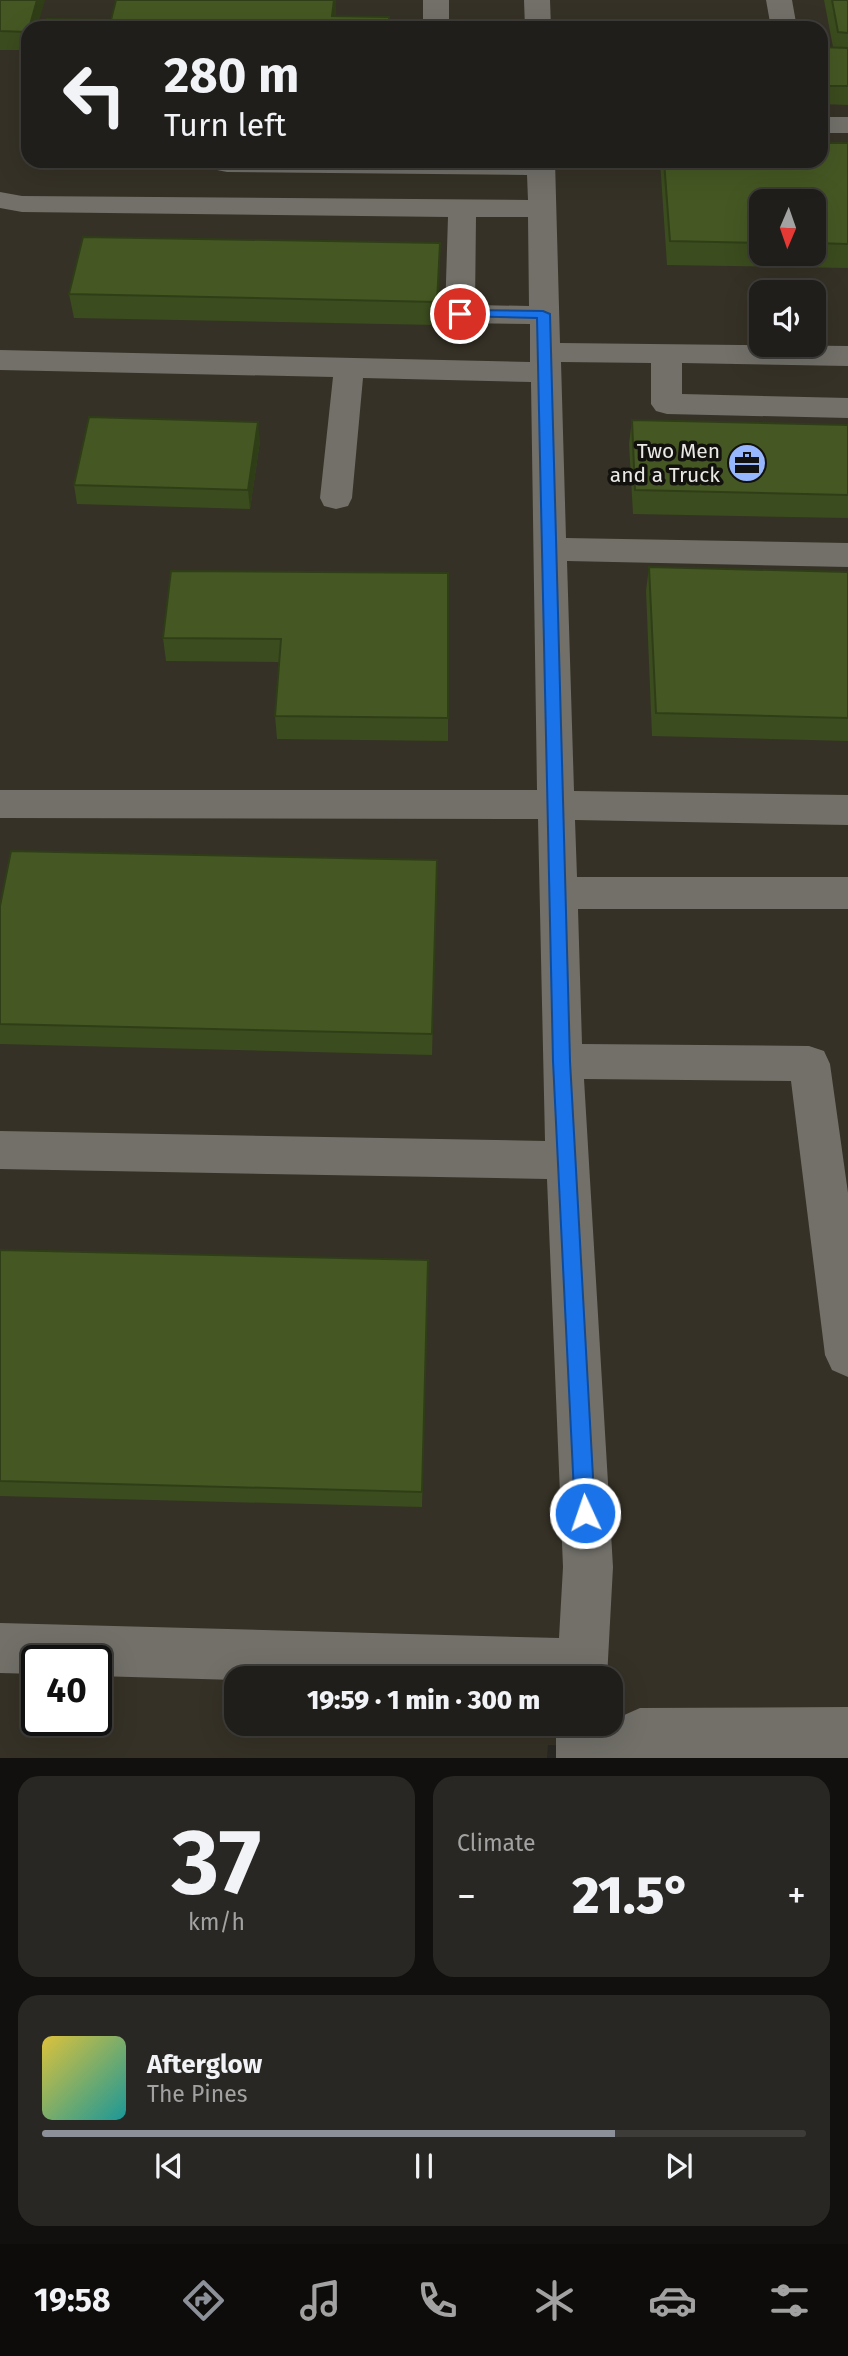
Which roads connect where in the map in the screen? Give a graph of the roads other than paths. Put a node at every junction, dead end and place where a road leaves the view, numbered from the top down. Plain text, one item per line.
1 (436, 0) edge
2 (537, 0) edge
3 (779, 0) edge
4 (436, 21) edge
5 (538, 21) edge
6 (783, 21) edge
7 (828, 125) edge
8 (848, 125) edge
9 (541, 168) edge
10 (0, 200) edge
11 (462, 209) junction
12 (542, 209) junction
13 (543, 314) junction
14 (666, 354) junction
15 (848, 356) edge
16 (0, 360) edge
17 (544, 362) junction
18 (349, 368) junction
19 (848, 408) edge
20 (336, 498) dead end
21 (549, 549) junction
22 (848, 555) edge
23 (0, 804) edge
24 (555, 805) junction
25 (848, 810) edge
26 (558, 893) junction
27 (848, 893) edge
28 (562, 1061) junction
29 (0, 1150) edge
30 (566, 1160) junction
31 (848, 1355) edge
32 (0, 1648) edge
33 (455, 1666) edge
34 (582, 1666) edge
35 (848, 1733) edge
36 (582, 1736) edge
37 (582, 1758) edge
38 (616, 1758) edge

1 - 4 street
2 - 5 street
3 - 6 street
7 - 8 street
9 - 12 street
10 - 11 street
11 - 12 street
11 - 13 street
12 - 13 street
13 - 17 street
14 - 15 street
14 - 17 street
14 - 19 street
16 - 18 street
17 - 18 street
17 - 21 street
18 - 20 street
21 - 22 street
21 - 24 street
23 - 24 street
24 - 25 street
24 - 26 street
26 - 27 street
26 - 28 street
28 - 30 street
28 - 31 street
29 - 30 street
30 - 34 street
32 - 33 street
35 - 38 street
36 - 37 street

